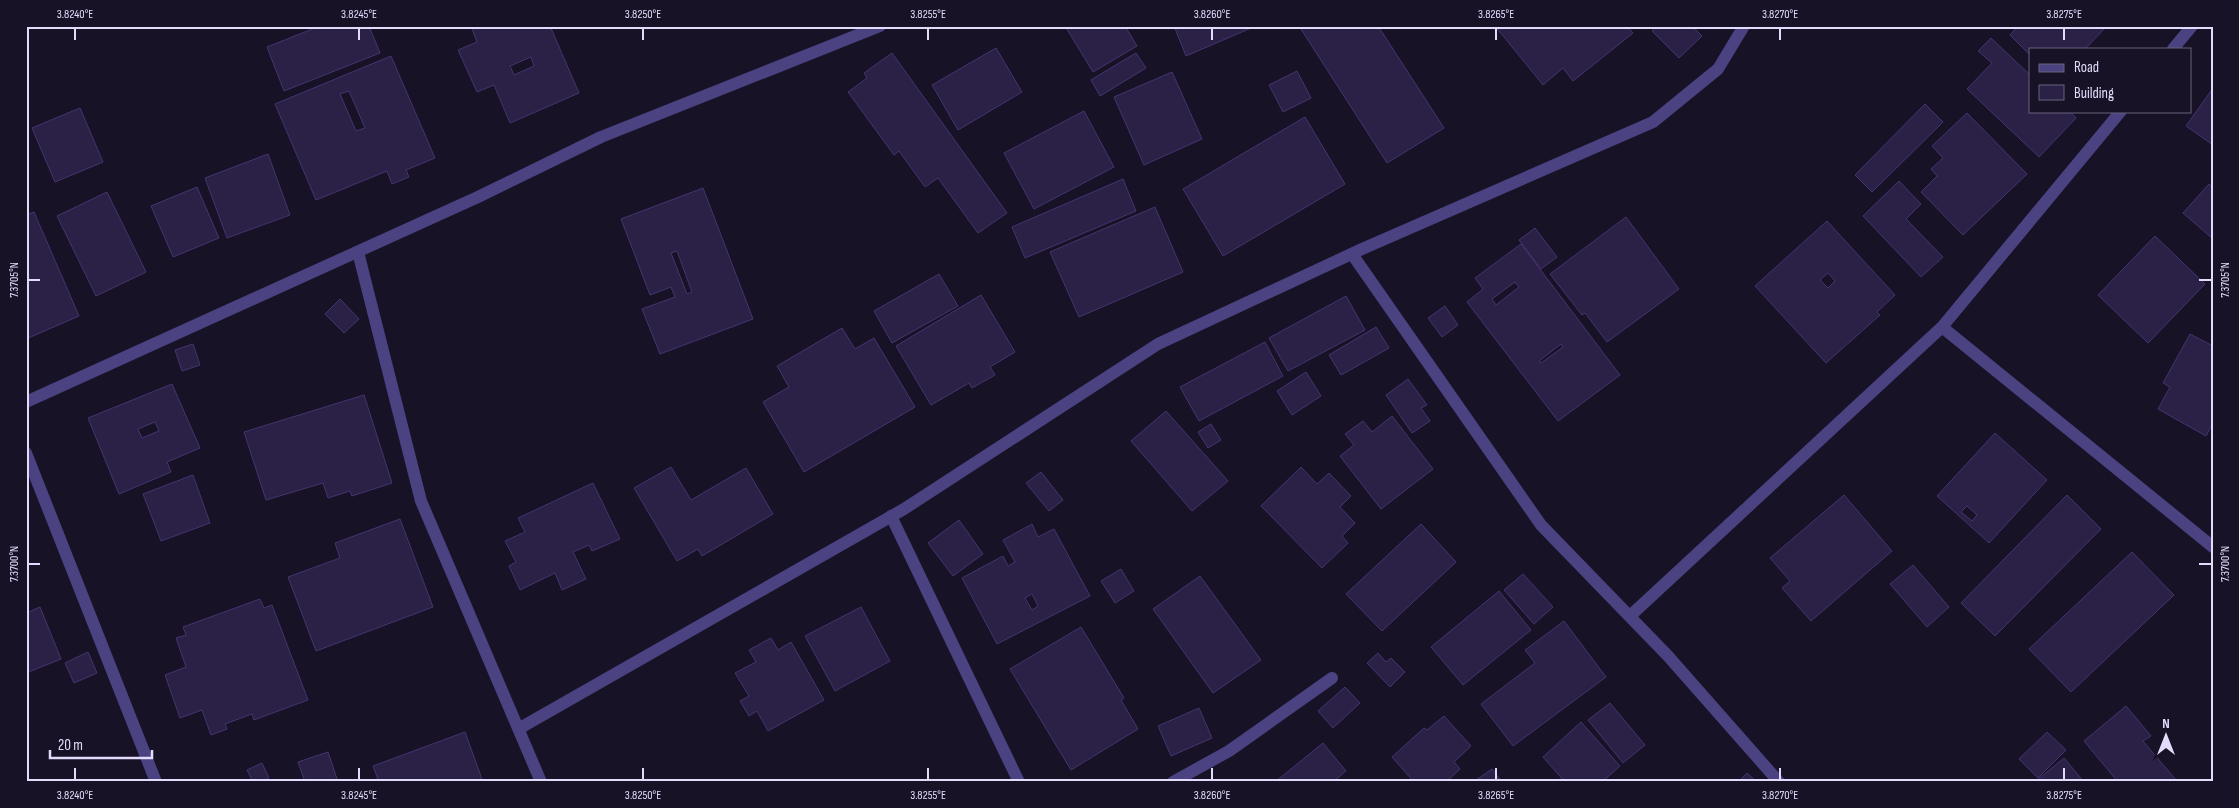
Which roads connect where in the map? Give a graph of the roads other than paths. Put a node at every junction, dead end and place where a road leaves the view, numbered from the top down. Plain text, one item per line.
1 (880, 26) edge
2 (1744, 26) edge
3 (2192, 26) edge
4 (2174, 48) edge
5 (2120, 112) edge
6 (358, 252) junction
7 (1352, 254) junction
8 (1942, 327) junction
9 (26, 402) edge
10 (26, 453) edge
11 (891, 516) junction
12 (2213, 547) edge
13 (1630, 616) junction
14 (1332, 678) dead end
15 (520, 728) junction
16 (156, 782) edge
17 (542, 782) edge
18 (1019, 782) edge
19 (1173, 782) edge
20 (1779, 782) edge

1 - 6 street
2 - 7 street
3 - 4 street
5 - 8 street
6 - 9 street
6 - 15 street
7 - 11 street
7 - 13 street
8 - 12 street
8 - 13 street
10 - 16 street
11 - 15 street
11 - 18 street
13 - 20 street
14 - 19 street
15 - 17 street

